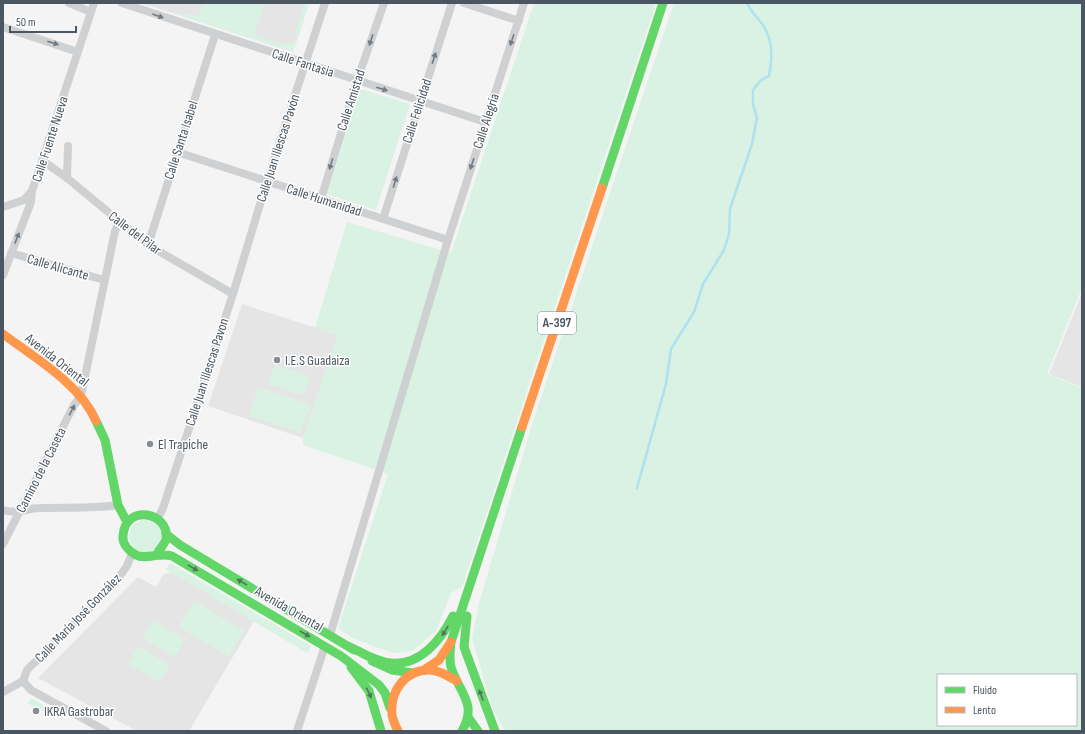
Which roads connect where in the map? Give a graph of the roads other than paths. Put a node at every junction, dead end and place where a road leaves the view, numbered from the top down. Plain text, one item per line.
1 (69, 3) edge
2 (94, 3) edge
3 (122, 3) edge
4 (325, 3) edge
5 (384, 3) edge
6 (452, 3) edge
7 (464, 3) edge
8 (524, 3) edge
9 (663, 3) edge
10 (92, 12) junction
11 (519, 21) junction
12 (3, 26) edge
13 (215, 35) junction
14 (78, 52) junction
15 (305, 64) junction
16 (357, 81) junction
17 (420, 101) junction
18 (486, 122) junction
19 (68, 146) dead end
20 (178, 152) junction
21 (43, 161) junction
22 (67, 178) junction
23 (267, 181) junction
24 (32, 191) junction
25 (320, 198) junction
26 (3, 207) edge
27 (383, 219) junction
28 (119, 223) junction
29 (448, 240) junction
30 (148, 245) junction
31 (11, 253) junction
32 (3, 275) edge
33 (104, 280) junction
34 (233, 294) junction
35 (3, 334) edge
36 (81, 396) junction
37 (118, 505) junction
38 (3, 510) edge
39 (20, 513) junction
40 (158, 518) junction
41 (127, 522) junction
42 (166, 534) junction
43 (3, 544) edge
44 (158, 552) junction
45 (132, 554) junction
46 (466, 598) junction
47 (330, 634) junction
48 (451, 642) junction
49 (325, 646) junction
50 (348, 646) junction
51 (348, 661) junction
52 (424, 670) junction
53 (413, 673) junction
54 (23, 681) junction
55 (459, 682) junction
56 (3, 692) edge
57 (390, 708) junction
58 (468, 717) junction
59 (395, 728) edge
60 (106, 731) edge
61 (297, 731) edge
62 (382, 731) edge
63 (462, 731) edge
64 (478, 731) edge
65 (495, 731) edge

1 - 10 street
2 - 10 street, Calle Fuente Nueva
3 -> 13 street, Calle Fantasia
4 - 15 street, Calle Juan Illescas Pavón
5 -> 16 street, Calle Amistad
17 -> 6 street, Calle Felicidad
7 - 11 street
8 - 11 street, Calle Alegría
9 - 46 main road, A-397
10 - 14 street, Calle Fuente Nueva
11 -> 18 street, Calle Alegría
12 -> 14 street
13 - 15 street, Calle Fantasia
13 - 20 street, Calle Santa Isabel
14 - 21 street, Calle Fuente Nueva
15 - 16 street, Calle Fantasia
15 - 23 street, Calle Juan Illescas Pavón
16 -> 17 street, Calle Fantasia
16 -> 25 street, Calle Amistad
17 - 18 street, Calle Fantasia
27 -> 17 street, Calle Felicidad
18 -> 29 street, Calle Alegría
19 - 22 street, Calle Fuente Nueva
20 - 23 street, Calle Humanidad
20 - 30 street, Calle Santa Isabel
21 - 22 street, Calle del Pilar
21 - 24 street, Calle Fuente Nueva
22 - 28 street, Calle del Pilar
23 - 25 street, Calle Humanidad
23 - 34 street, Calle Juan Illescas Pavón
24 - 26 street
31 -> 24 street, Calle Fuente Nueva
25 - 27 street, Calle Humanidad
27 - 29 street, Calle Humanidad
28 - 30 street, Calle del Pilar
28 - 33 street
29 - 47 street, Calle Alegría
30 - 34 street, Calle del Pilar
31 - 32 street, Calle Fuente Nueva
31 - 33 street, Calle Alicante
33 - 36 street
34 - 40 street, Calle Juan Illescas Pavon
35 - 36 main road, Avenida Oriental
36 - 37 main road, Avenida Oriental
39 -> 36 street, Camino de la Caseta
37 - 39 street
37 - 41 main road, Avenida Oriental
38 - 39 street
39 - 43 street, Camino de la Caseta
40 - 41 main road
40 - 42 main road
41 - 45 main road
42 - 44 main road
47 -> 42 main road
44 - 45 main road
44 -> 49 main road, Avenida Oriental
45 - 54 street, Calle María José González
46 - 48 main road, A-397
46 -> 50 main road
65 -> 46 main road
47 - 50 main road
48 - 52 main road, A-397
48 - 55 main road, A-397
49 - 51 main road, Avenida Oriental
49 - 61 street
50 - 53 main road
51 - 57 main road, Avenida Oriental
51 -> 62 main road
52 - 53 main road, A-397
52 - 55 main road, A-397
53 - 57 main road, A-397
54 - 56 street
54 - 60 street
55 - 58 main road, A-397
57 - 59 main road, A-397
58 - 63 main road, A-397
58 - 64 main road

